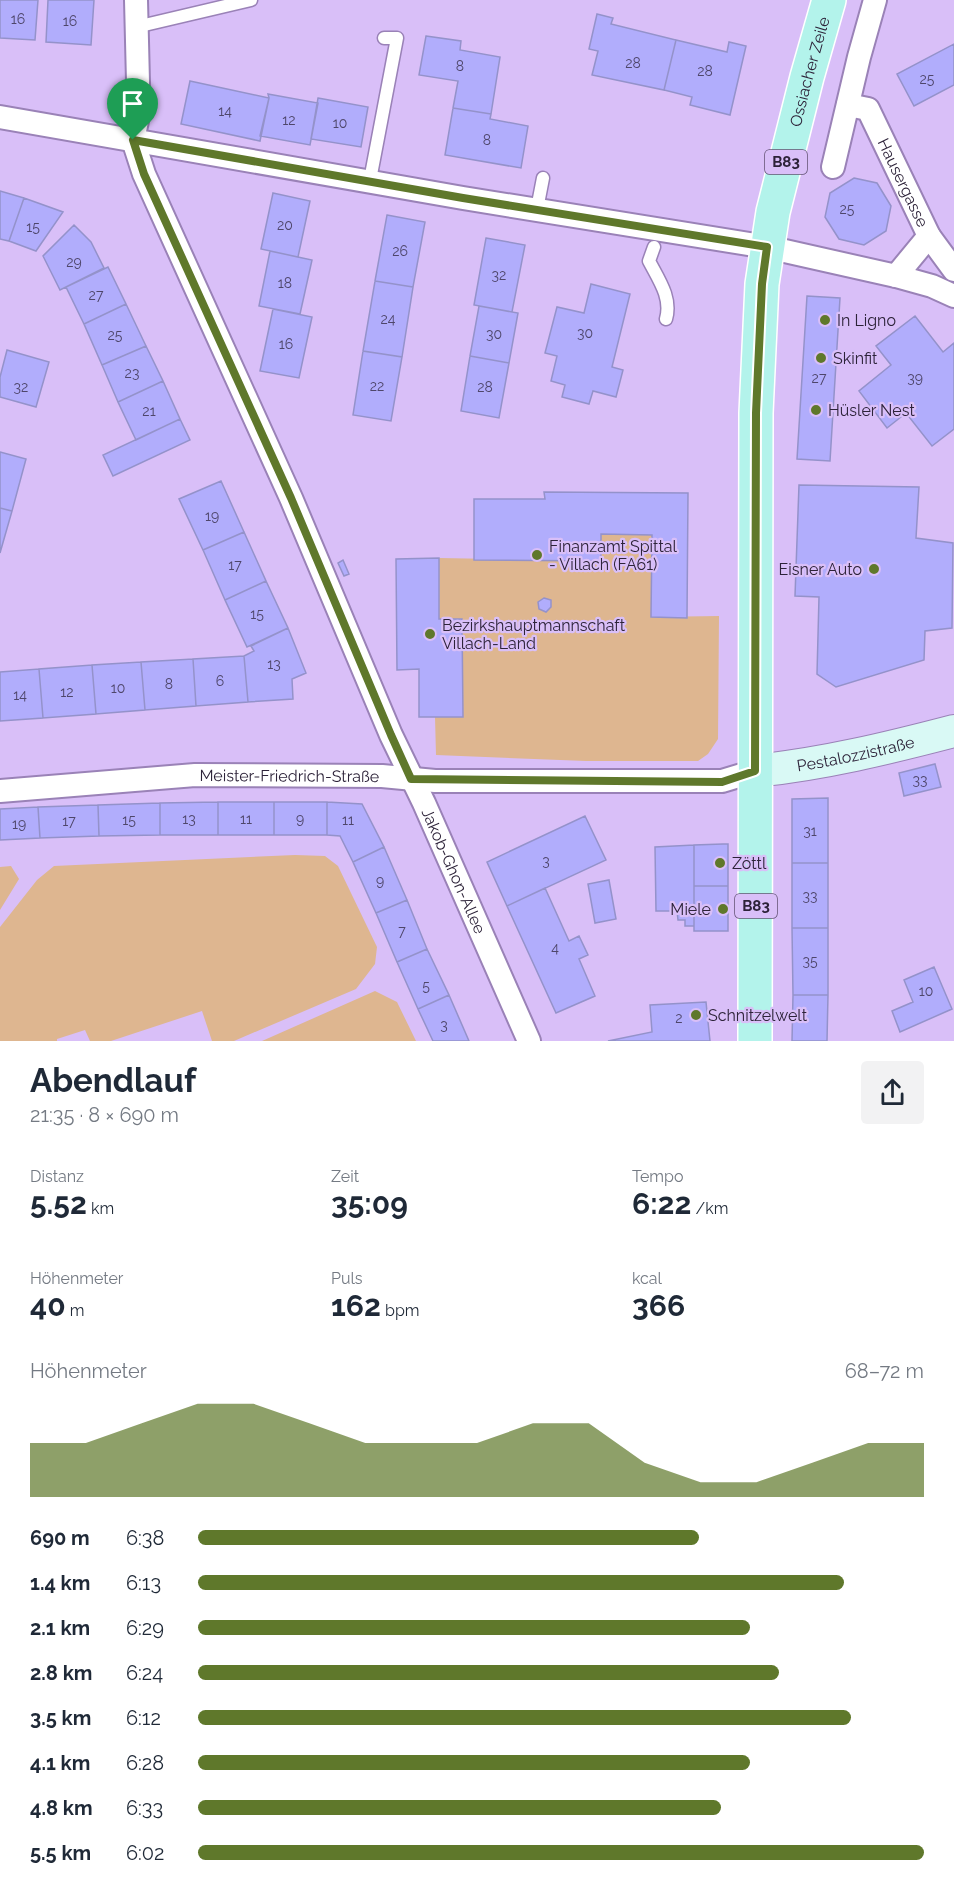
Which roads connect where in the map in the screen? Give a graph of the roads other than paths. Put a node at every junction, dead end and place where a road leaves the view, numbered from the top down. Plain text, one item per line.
1 (136, 0) edge
2 (251, 0) edge
3 (829, 0) edge
4 (875, 0) edge
5 (136, 27) junction
6 (384, 38) dead end
7 (848, 105) junction
8 (0, 117) edge
9 (133, 140) junction
10 (833, 167) dead end
11 (543, 178) dead end
12 (370, 180) junction
13 (537, 209) junction
14 (929, 236) junction
15 (654, 247) dead end
16 (767, 247) junction
17 (954, 270) edge
18 (896, 276) junction
19 (954, 296) edge
20 (666, 319) dead end
21 (954, 731) edge
22 (755, 771) junction
23 (411, 779) junction
24 (0, 791) edge
25 (529, 1041) edge
26 (755, 1041) edge

1 - 5 street
2 - 5 lane
3 - 16 main road, Ossiacher Zeile / B83
4 - 7 street
5 - 9 street
6 - 12 lane
7 - 10 street
7 - 14 street, Hausergasse
8 - 9 street
9 - 12 street
9 - 23 street, Jakob-Ghon-Allee
11 - 13 lane
12 - 13 street
13 - 16 street
14 - 17 street, Hausergasse
14 - 18 street
15 - 20 lane
16 - 18 street
16 - 22 main road, Ossiacher Zeile / B83
18 - 19 street
21 - 22 main road, Pestalozzistraße
22 - 23 street, Meister-Friedrich-Straße
22 - 26 main road, Ossiacher Zeile / B83
23 - 24 street, Meister-Friedrich-Straße
23 - 25 street, Jakob-Ghon-Allee

